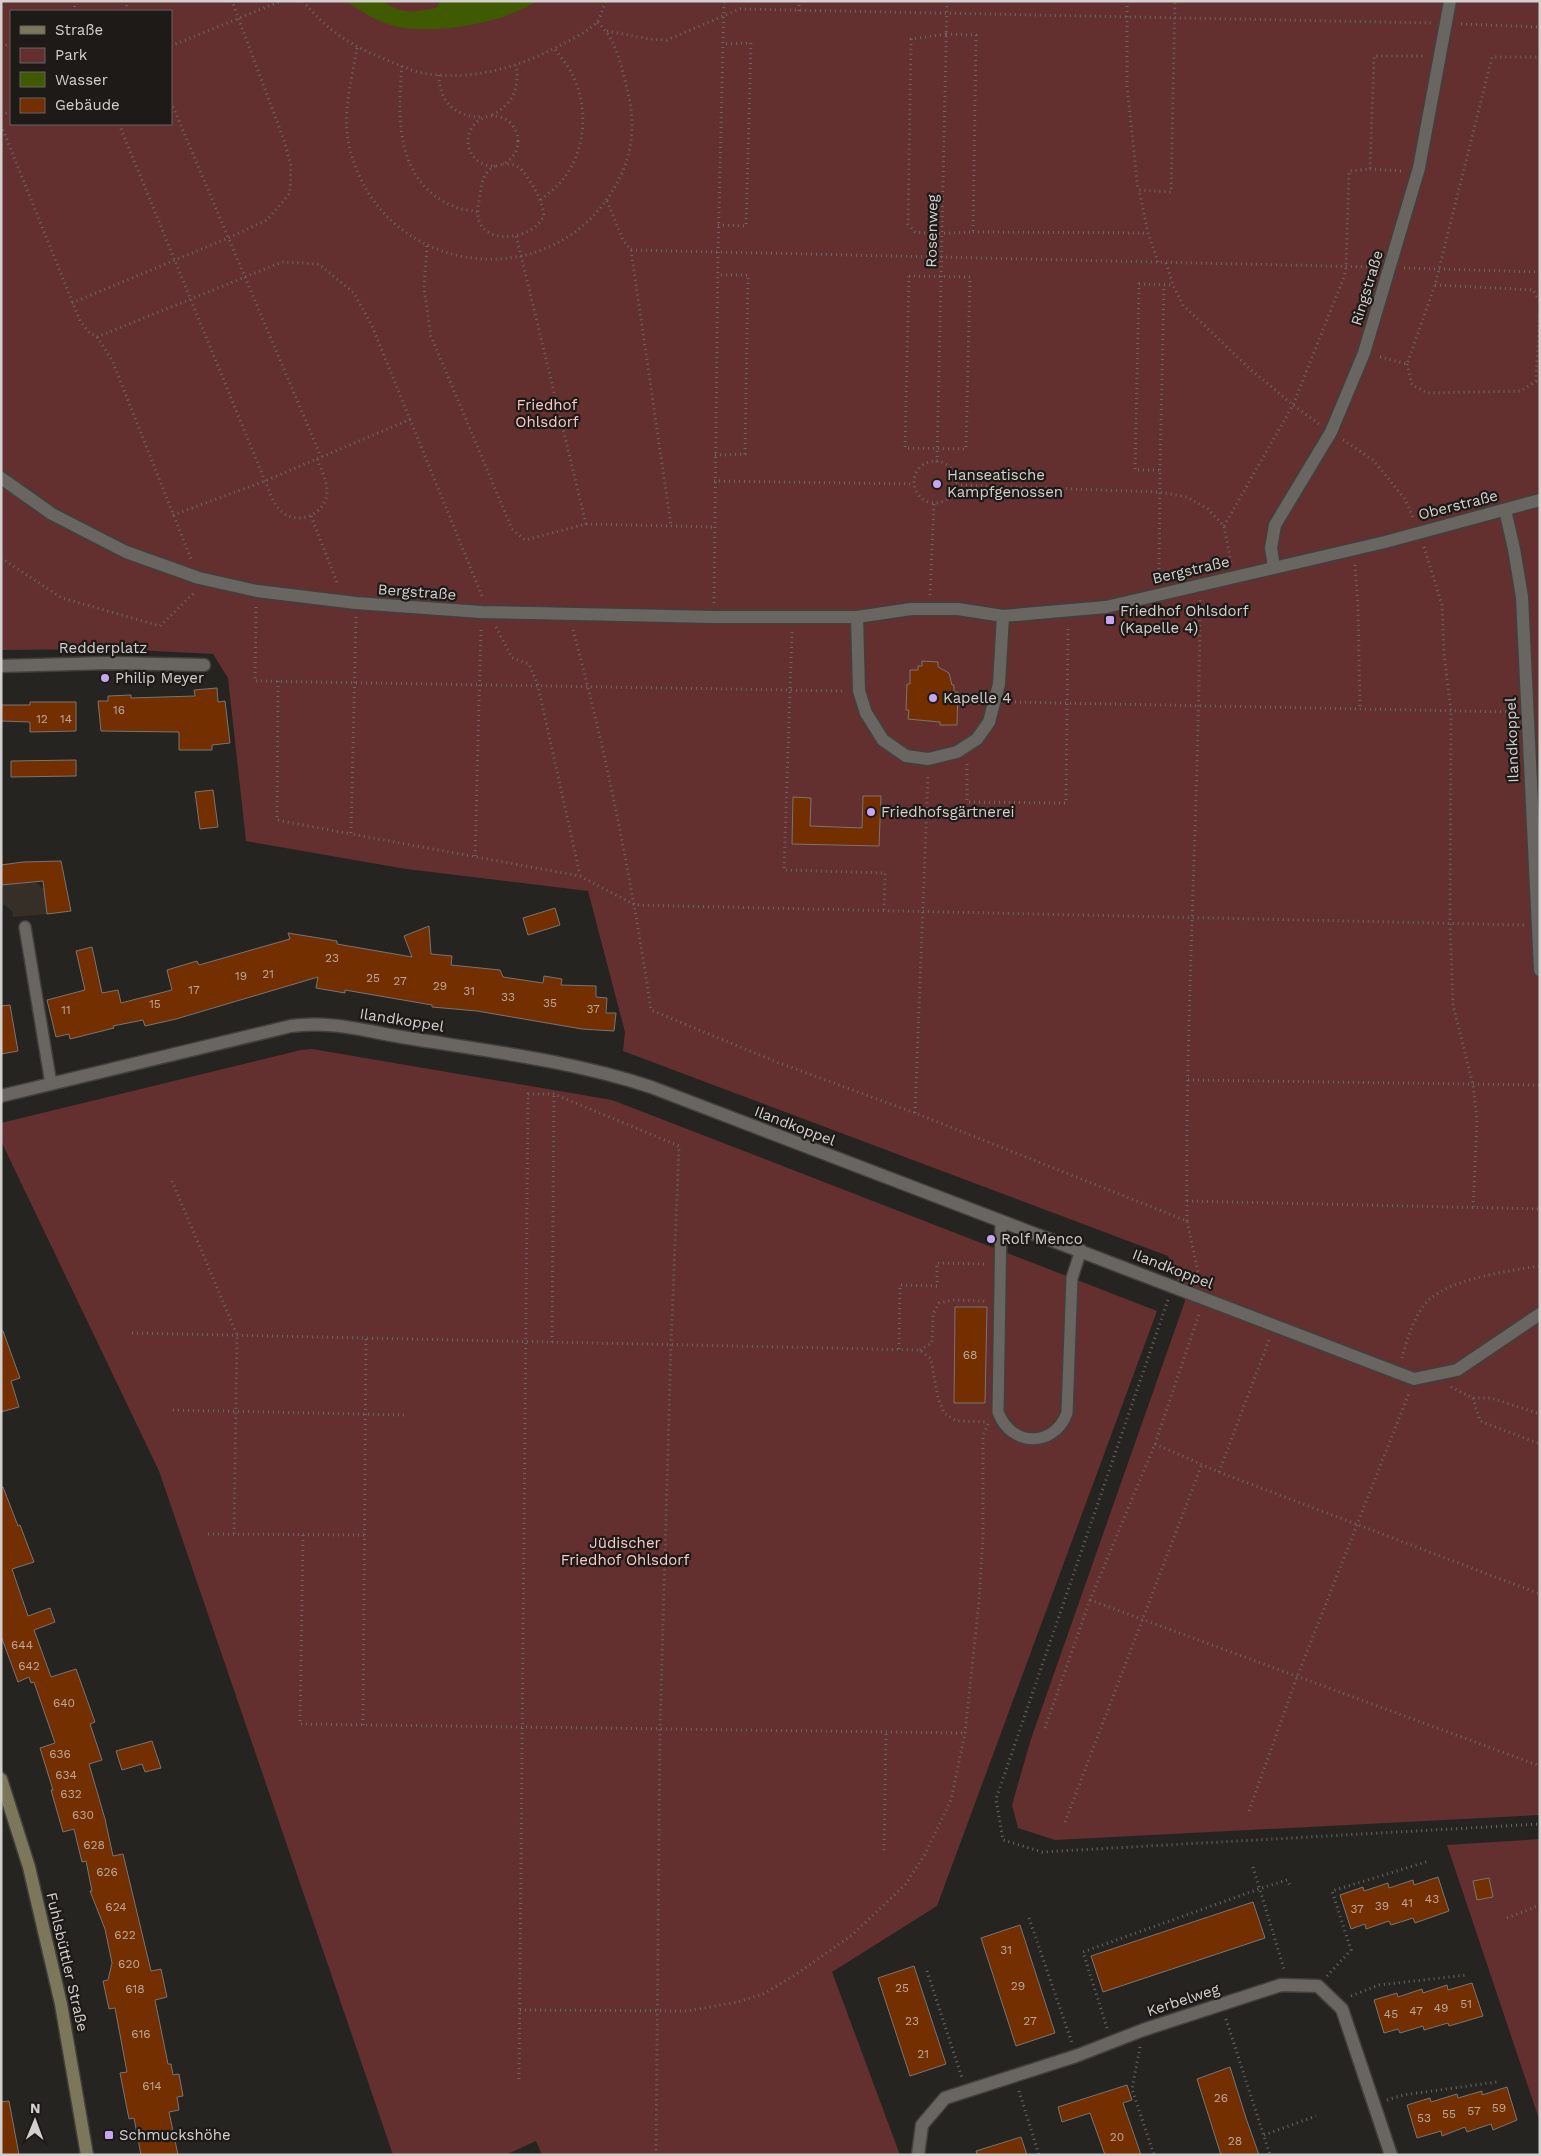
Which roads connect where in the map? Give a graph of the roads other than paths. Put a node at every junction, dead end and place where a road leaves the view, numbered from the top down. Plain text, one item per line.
1 (1450, 1) edge
2 (1, 478) edge
3 (1540, 500) edge
4 (1504, 510) junction
5 (1385, 542) joint
6 (1274, 566) junction
7 (1003, 616) junction
8 (857, 617) junction
9 (204, 665) dead end
10 (1, 666) edge
11 (25, 927) dead end
12 (1540, 970) edge
13 (51, 1084) junction
14 (1, 1096) edge
15 (1001, 1221) junction
16 (1081, 1250) junction
17 (1540, 1314) edge
18 (1, 1780) edge
19 (87, 2155) edge
20 (918, 2155) edge
21 (1391, 2155) edge

1 - 6 street, Ringstraße
2 - 8 street, Bergstraße
3 - 4 street, Oberstraße
4 - 5 street, Oberstraße
4 - 12 street, Ilandkoppel
5 - 6 street, Bergstraße
6 - 7 street, Bergstraße
7 - 8 street, Bergstraße
7 - 8 street
9 - 10 street, Redderplatz
11 - 13 lane
13 - 14 street, Ilandkoppel
13 - 15 street, Ilandkoppel
15 - 16 street, Ilandkoppel
15 - 16 lane
16 - 17 street, Ilandkoppel
18 - 19 main road, Fuhlsbüttler Straße
20 - 21 street, Kerbelweg

